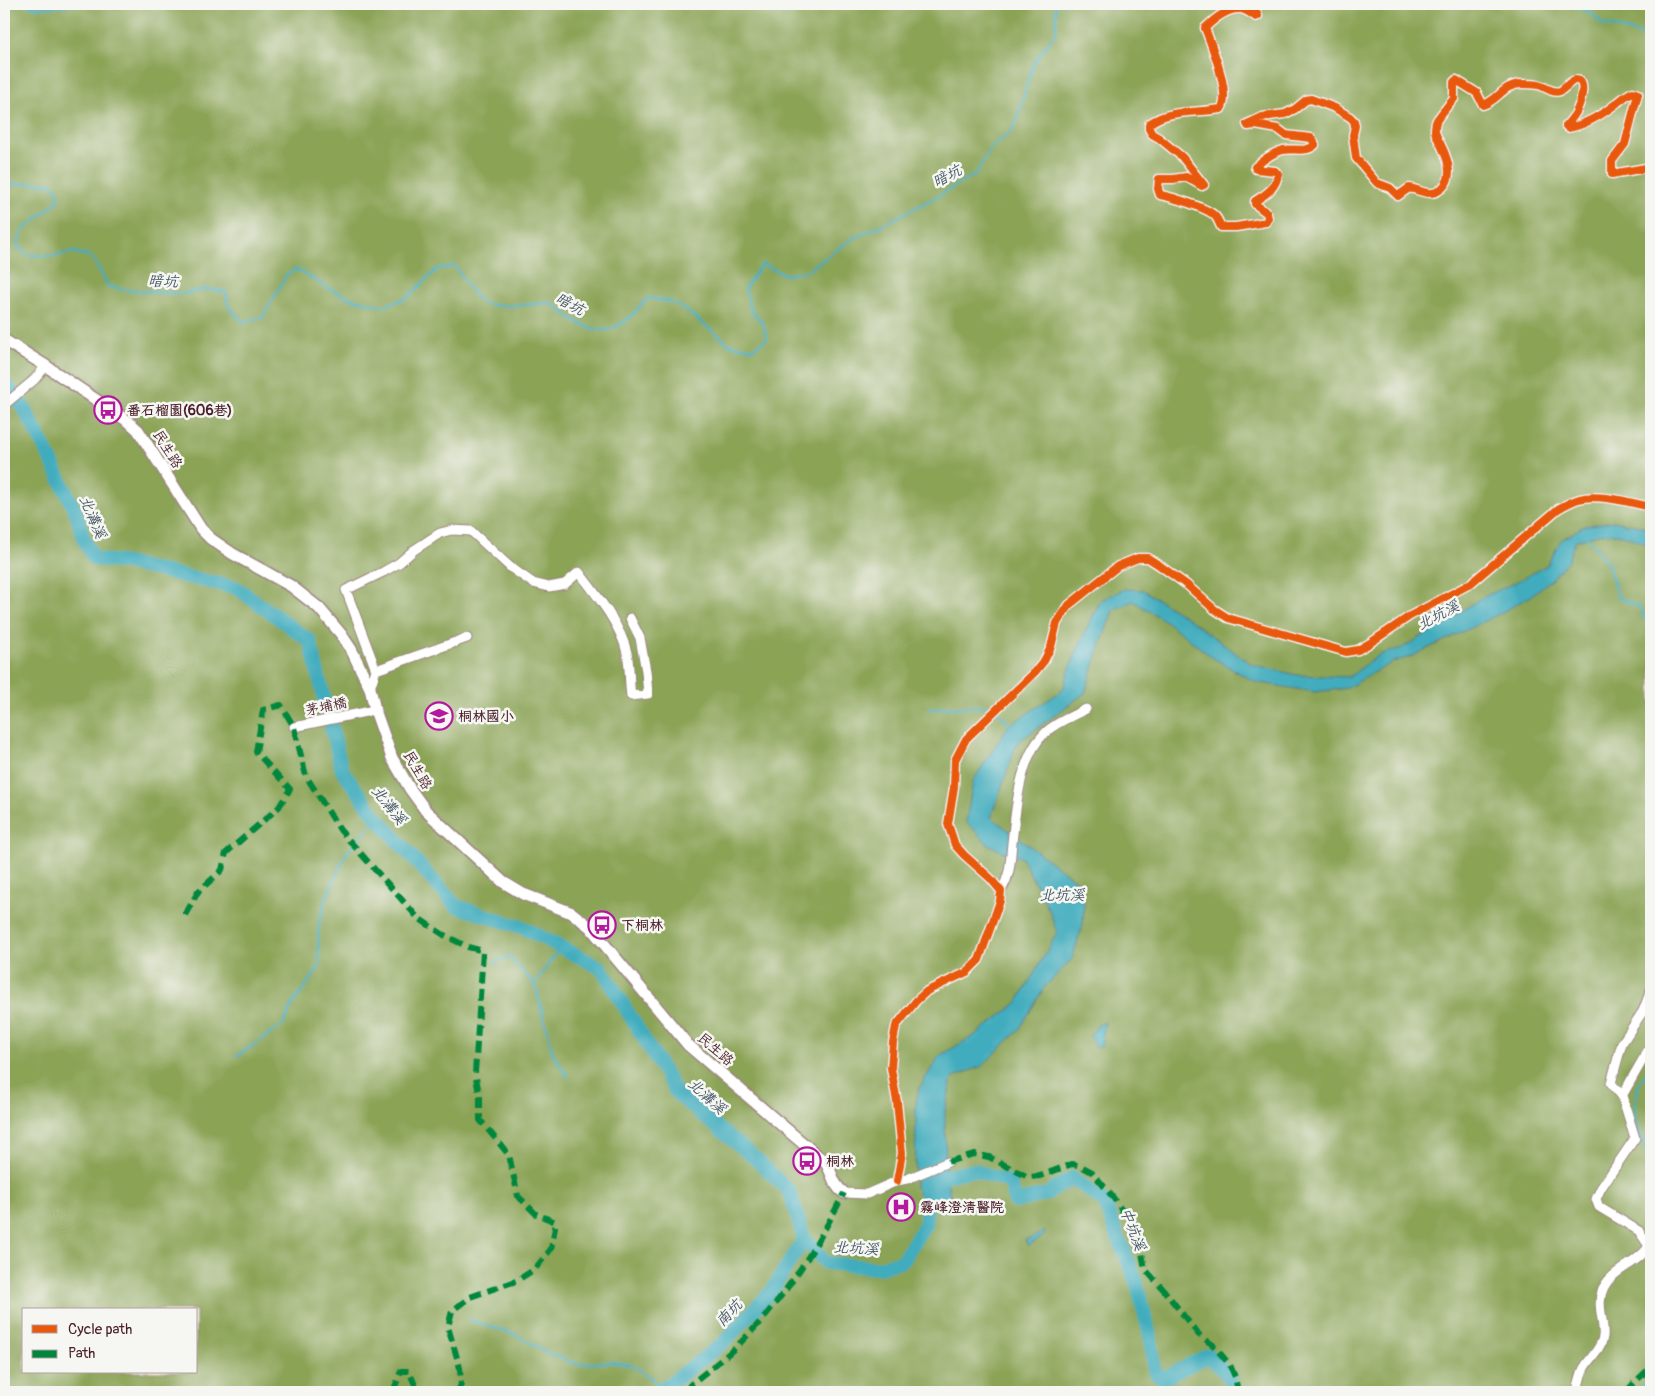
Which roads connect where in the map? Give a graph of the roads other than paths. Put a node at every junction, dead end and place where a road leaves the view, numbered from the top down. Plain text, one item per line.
1 (1253, 4) edge
2 (1651, 167) edge
3 (4, 340) edge
4 (46, 366) junction
5 (4, 405) edge
6 (1651, 507) edge
7 (630, 618) dead end
8 (467, 638) dead end
9 (376, 670) junction
10 (370, 688) junction
11 (1086, 709) dead end
12 (375, 710) junction
13 (297, 726) dead end
14 (1001, 891) junction
15 (1651, 990) edge
16 (1651, 1046) edge
17 (1622, 1096) junction
18 (948, 1162) dead end
19 (897, 1181) junction
20 (844, 1193) joint
21 (1576, 1392) edge

1 - 2 street
3 - 4 street, 民生路
4 - 5 street
4 - 10 street, 民生路
6 - 14 street
7 - 9 street
8 - 9 street
9 - 10 street
10 - 12 street, 民生路
11 - 14 street
12 - 13 street, 茅埔橋
12 - 20 street, 民生路
14 - 19 street
15 - 17 street
16 - 17 street
17 - 21 street
18 - 19 street
19 - 20 street

